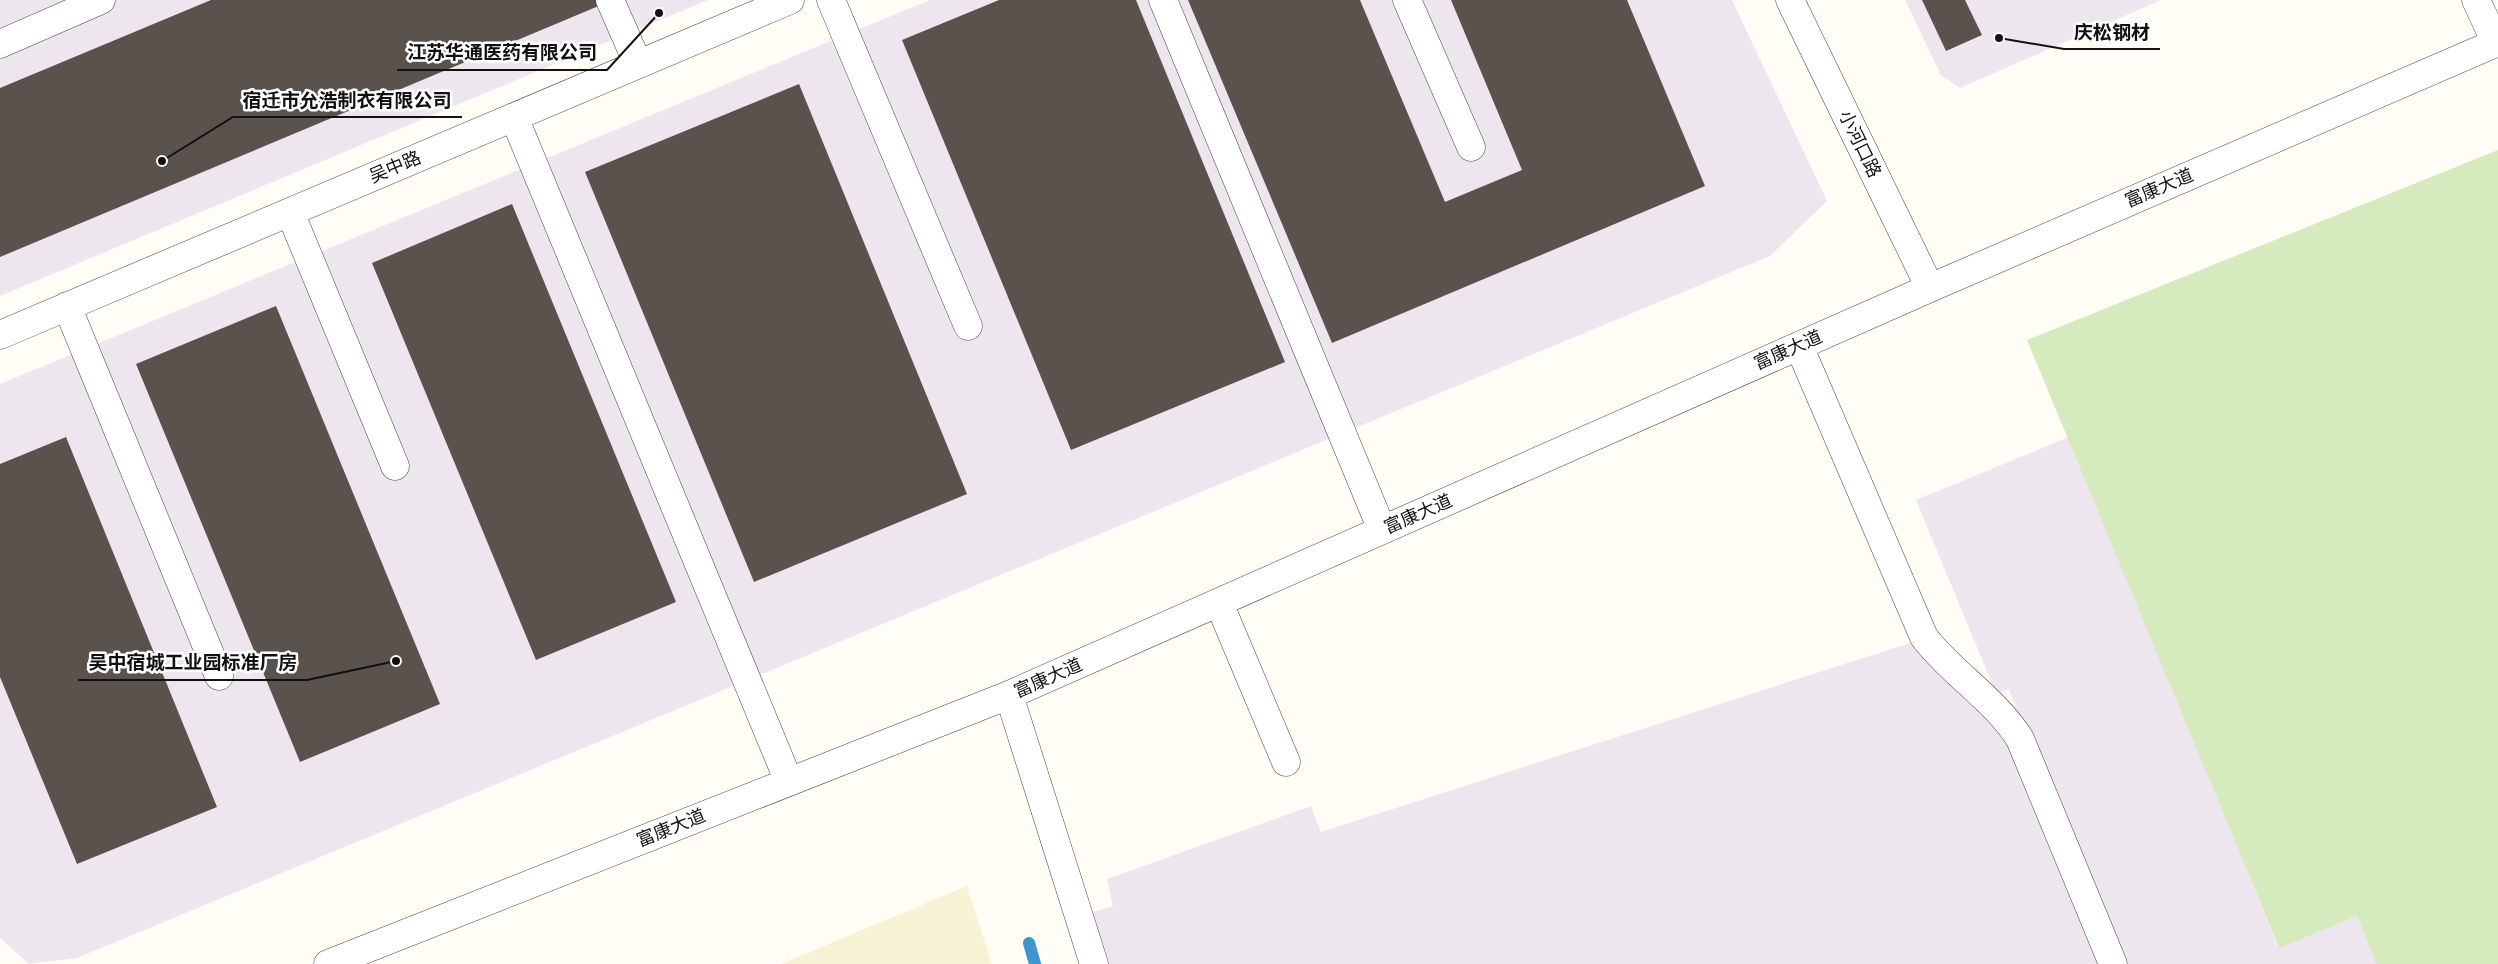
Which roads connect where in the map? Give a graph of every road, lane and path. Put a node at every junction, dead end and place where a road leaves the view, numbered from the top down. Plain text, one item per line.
1 (101, 0) edge
2 (610, 0) edge
3 (790, 0) edge
4 (830, 0) edge
5 (1163, 0) edge
6 (1407, 0) edge
7 (1790, 0) edge
8 (2476, 0) edge
9 (2497, 42) edge
10 (0, 44) edge
11 (638, 64) junction
12 (514, 117) junction
13 (1470, 147) dead end
14 (290, 212) junction
15 (1930, 288) junction
16 (67, 306) junction
17 (968, 326) dead end
18 (0, 335) edge
19 (1799, 346) junction
20 (395, 466) dead end
21 (1382, 530) junction
22 (1219, 602) junction
23 (219, 676) dead end
24 (1009, 695) junction
25 (1286, 762) dead end
26 (789, 782) junction
27 (328, 964) edge
28 (1094, 964) edge
29 (2113, 964) edge

1 - 10 street
2 - 11 street
3 - 11 street, 吴中路
4 - 17 street
5 - 21 street
6 - 13 street
7 - 15 street, 小河口路
8 - 9 street
9 - 15 street, 富康大道
11 - 12 street, 吴中路
12 - 14 street, 吴中路
12 - 26 street
14 - 16 street, 吴中路
14 - 20 street
15 - 19 street, 富康大道
16 - 18 street, 吴中路
16 - 23 street
19 - 21 street, 富康大道
19 - 29 street
21 - 22 street, 富康大道
22 - 24 street, 富康大道
22 - 25 street
24 - 26 street, 富康大道
24 - 28 street
26 - 27 street, 富康大道

